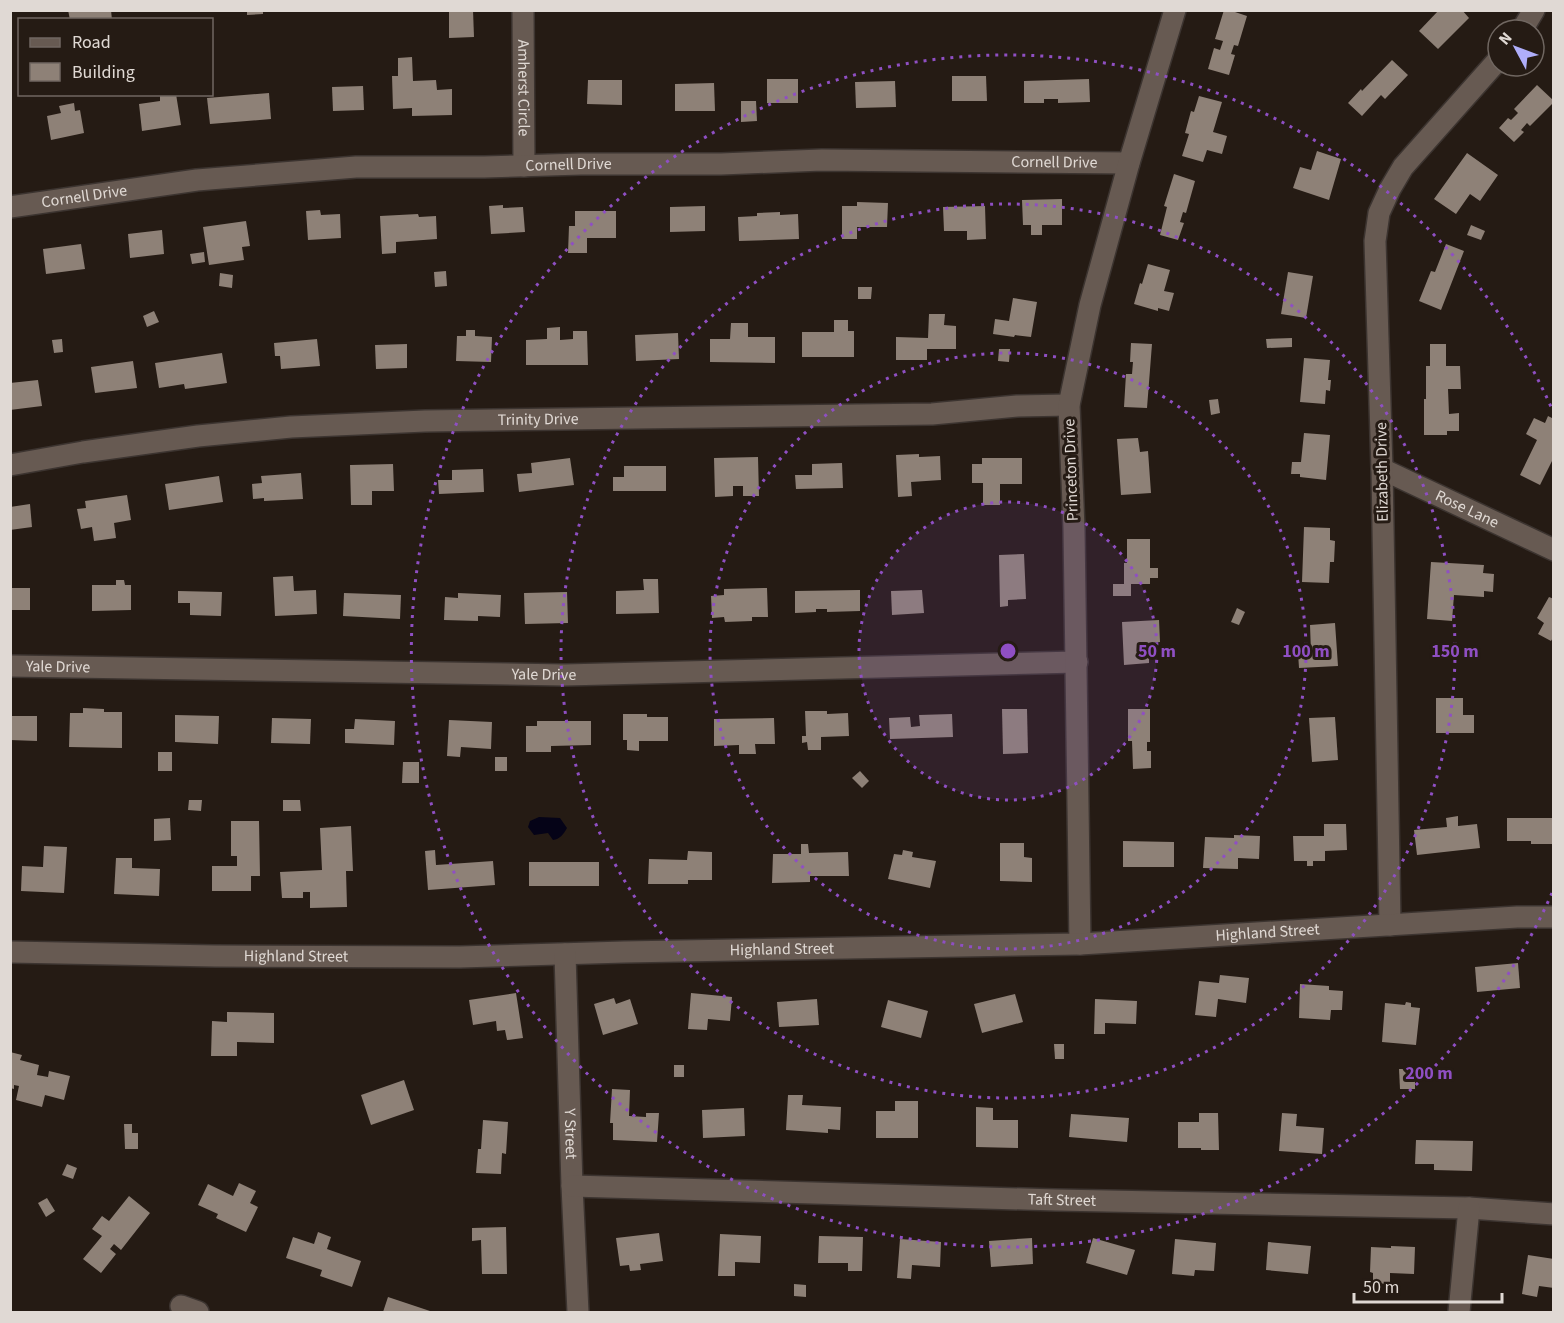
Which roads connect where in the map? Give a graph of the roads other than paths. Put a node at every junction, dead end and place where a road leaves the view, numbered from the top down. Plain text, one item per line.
1 (523, 10) edge
2 (1175, 10) edge
3 (1486, 74) edge
4 (1129, 163) junction
5 (524, 166) junction
6 (10, 207) edge
7 (1069, 405) junction
8 (10, 465) edge
9 (1382, 469) junction
10 (1554, 550) edge
11 (1077, 662) junction
12 (10, 666) edge
13 (1554, 917) edge
14 (1390, 925) junction
15 (1080, 944) junction
16 (10, 952) edge
17 (565, 954) junction
18 (572, 1186) junction
19 (1469, 1208) junction
20 (1554, 1214) edge
21 (578, 1312) edge
22 (1459, 1312) edge

1 - 5 street, Amherst Circle
2 - 4 street, Princeton Drive
3 - 9 street, Elizabeth Drive
4 - 5 street, Cornell Drive
4 - 7 street, Princeton Drive
5 - 6 street, Cornell Drive
7 - 8 street, Trinity Drive
7 - 11 street, Princeton Drive
9 - 10 street, Rose Lane
9 - 14 street, Elizabeth Drive
11 - 12 street, Yale Drive
11 - 15 street, Princeton Drive
13 - 14 street, Highland Street
14 - 15 street, Highland Street
15 - 17 street, Highland Street
16 - 17 street, Highland Street
17 - 18 street, Y Street
18 - 19 street, Taft Street
18 - 21 street, Y Street
19 - 20 street, Taft Street
19 - 22 street

